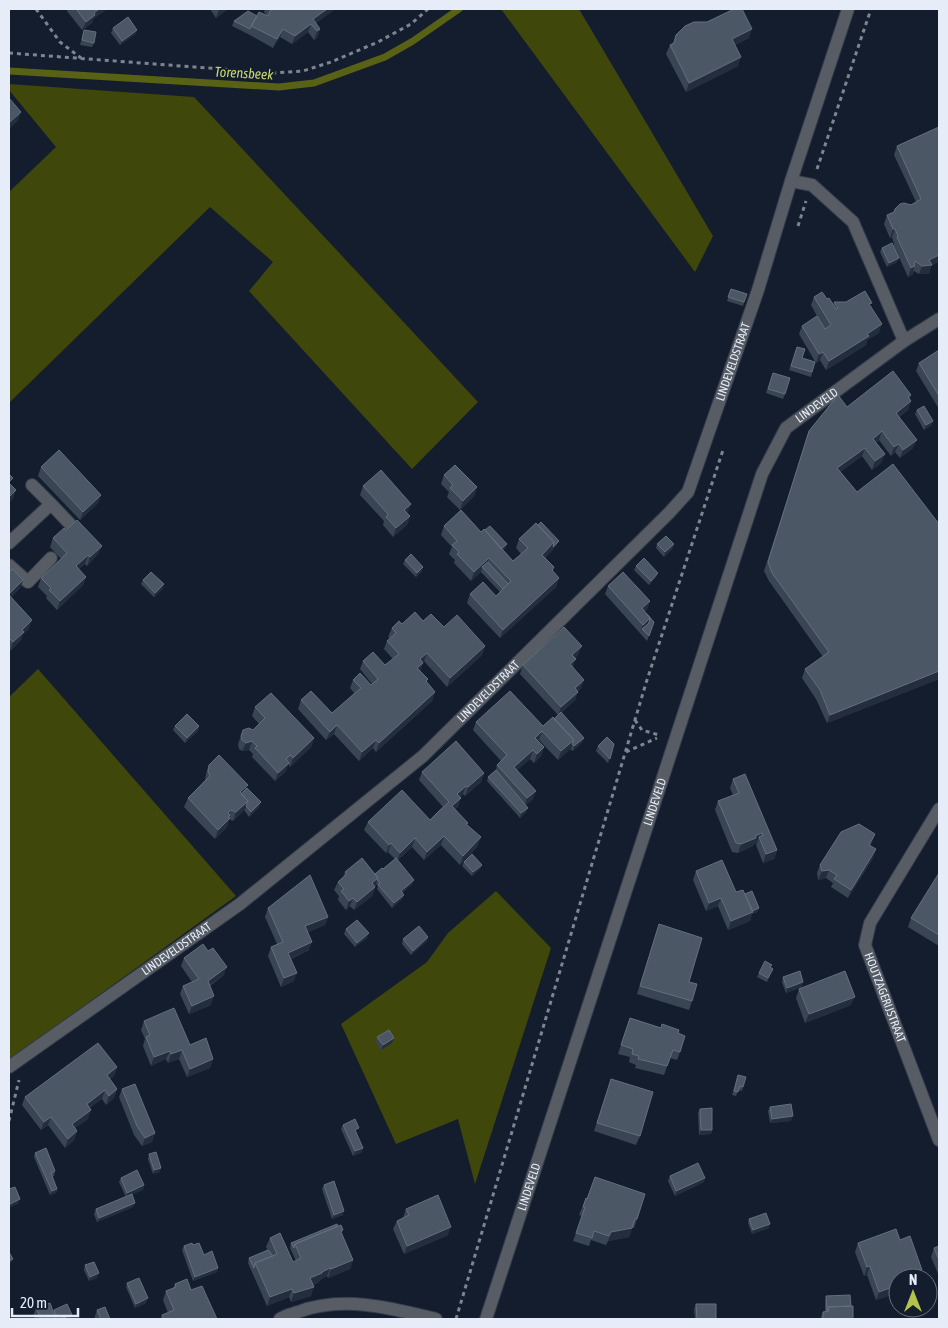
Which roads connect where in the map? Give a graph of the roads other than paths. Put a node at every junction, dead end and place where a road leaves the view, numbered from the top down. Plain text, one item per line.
1 (848, 9) edge
2 (791, 181) junction
3 (939, 319) edge
4 (904, 341) junction
5 (32, 485) dead end
6 (51, 504) junction
7 (70, 524) edge
8 (9, 543) edge
9 (51, 558) dead end
10 (9, 565) edge
11 (939, 809) edge
12 (14, 1064) edge
13 (939, 1140) edge
14 (280, 1319) edge
15 (436, 1319) edge
16 (486, 1319) edge

1 - 2 street, LINDEVELDSTRAAT
2 - 4 street
2 - 12 street, LINDEVELDSTRAAT
3 - 4 street
4 - 16 street, LINDEVELD
5 - 6 street
6 - 7 street
6 - 8 street
9 - 10 street
11 - 13 street, HOUTZAGERIJSTRAAT
14 - 15 street

